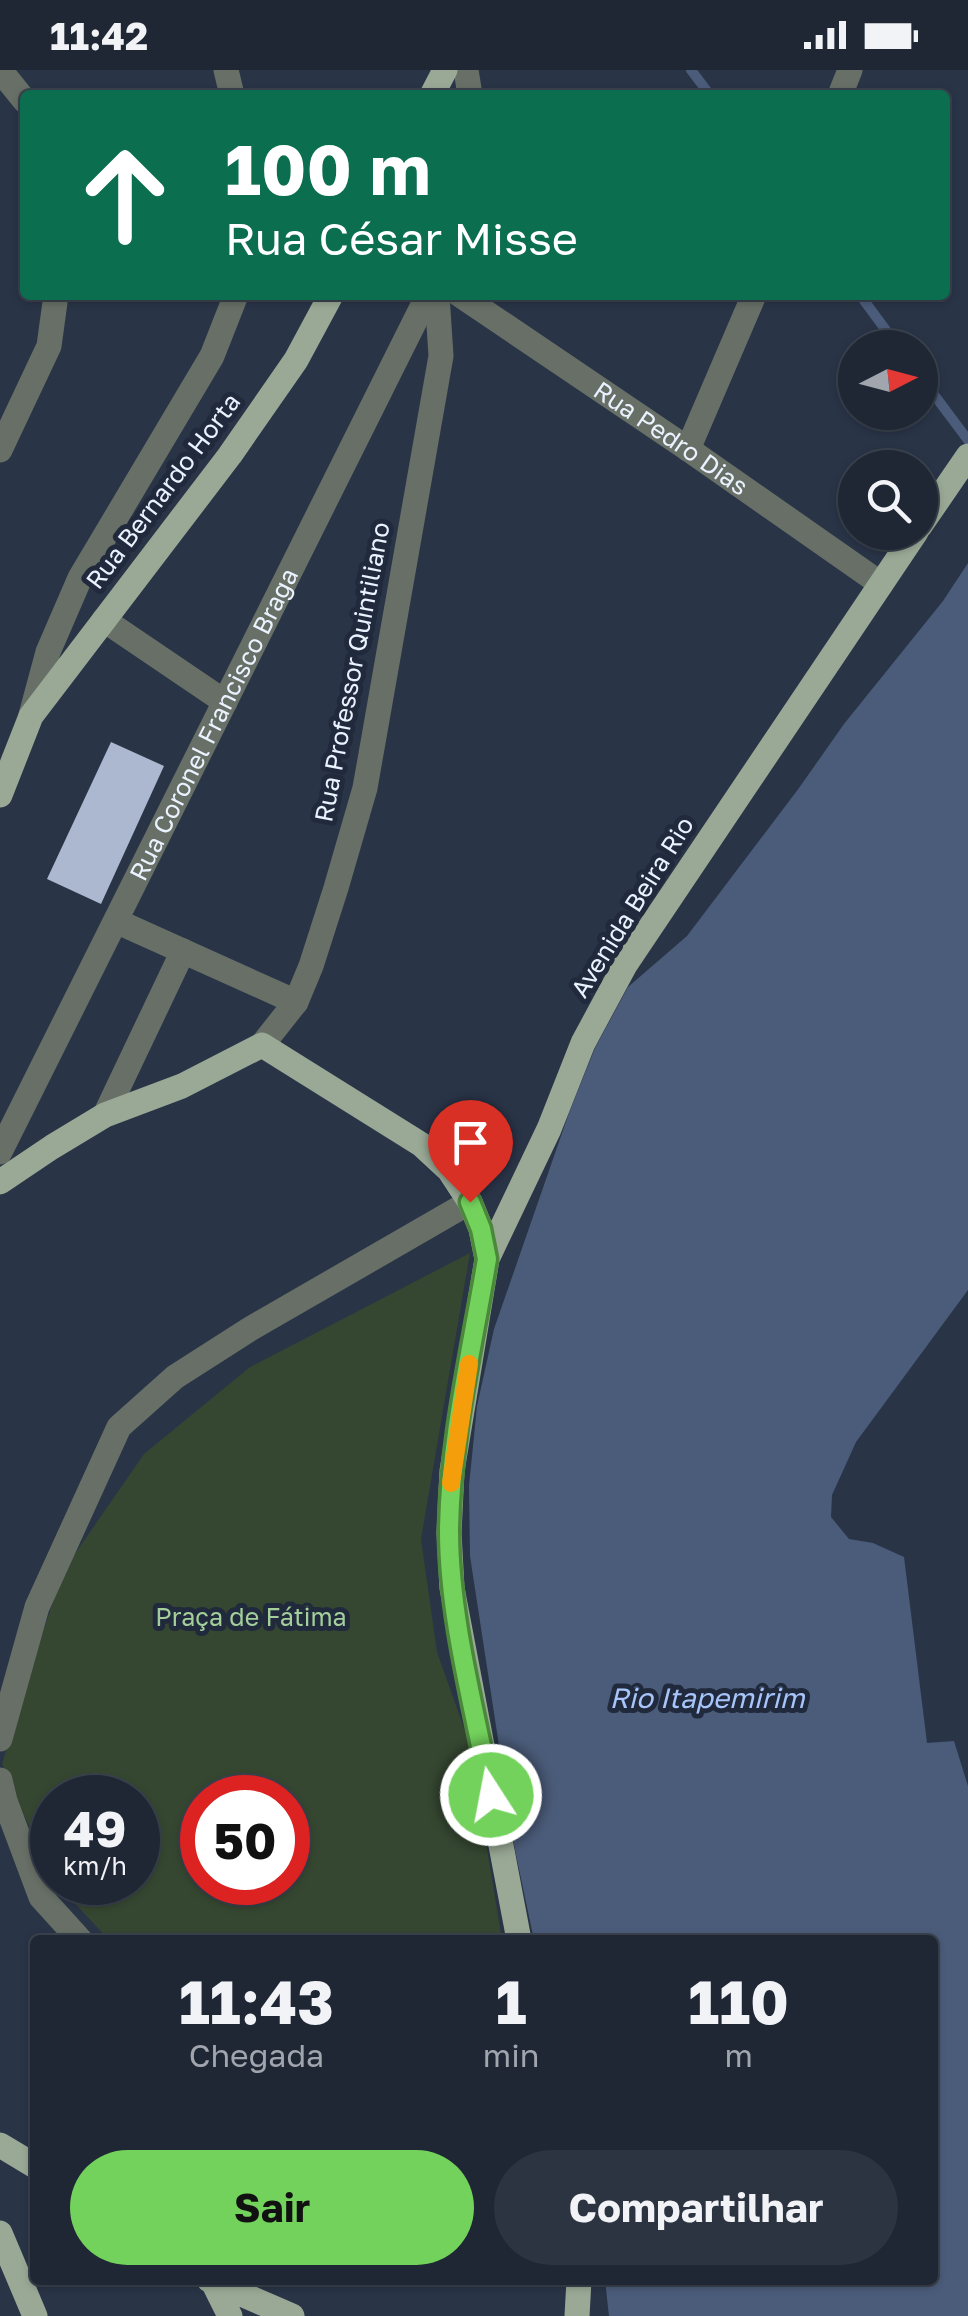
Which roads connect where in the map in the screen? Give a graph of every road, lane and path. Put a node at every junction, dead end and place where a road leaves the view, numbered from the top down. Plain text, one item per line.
1 (0, 70) edge
2 (20, 94) edge
3 (55, 300) edge
4 (234, 300) edge
5 (327, 300) edge
6 (426, 300) edge
7 (436, 300) edge
8 (467, 300) edge
9 (752, 300) edge
10 (688, 449) junction
11 (0, 450) edge
12 (968, 456) edge
13 (938, 500) edge
14 (904, 550) edge
15 (881, 584) junction
16 (104, 620) junction
17 (225, 702) junction
18 (31, 716) junction
19 (0, 795) edge
20 (116, 921) junction
21 (183, 951) junction
22 (296, 1002) junction
23 (262, 1045) junction
24 (106, 1115) junction
25 (0, 1152) edge
26 (0, 1182) edge
27 (470, 1202) junction
28 (487, 1259) junction
29 (0, 1738) edge
30 (0, 1780) edge
31 (76, 1935) edge
32 (519, 1935) edge
33 (0, 2146) edge
34 (30, 2163) edge
35 (1, 2234) edge
36 (213, 2285) edge
37 (220, 2285) edge
38 (579, 2285) edge
39 (35, 2316) edge
40 (230, 2316) edge
41 (292, 2316) edge
42 (577, 2316) edge

1 - 2 street
3 - 11 street
4 - 18 street
5 - 16 main road, Rua Bernardo Horta
6 - 17 street, Rua Coronel Francisco Braga
7 - 22 street, Rua Professor Quintiliano
8 - 10 street, Rua Pedro Dias
9 - 10 street
10 - 15 street, Rua Pedro Dias
12 - 13 main road
14 - 15 main road, Avenida Beira Rio
15 - 28 main road, Avenida Beira Rio
16 - 17 street
16 - 18 main road, Rua Bernardo Horta
17 - 20 street, Rua Coronel Francisco Braga
18 - 19 main road, Rua Bernardo Horta
20 - 21 street
20 - 25 street, Rua Coronel Francisco Braga
21 - 22 street
21 - 24 street
22 - 23 street, Rua Professor Quintiliano
23 - 24 main road, Rua Professor Quintiliano
23 - 27 main road
24 - 26 main road, Rua Professor Quintiliano
27 - 28 main road
27 - 29 street
28 - 32 main road, Avenida Beira Rio
30 - 31 street
33 - 34 main road
35 - 39 main road
36 - 40 main road
37 - 41 main road
38 - 42 main road

